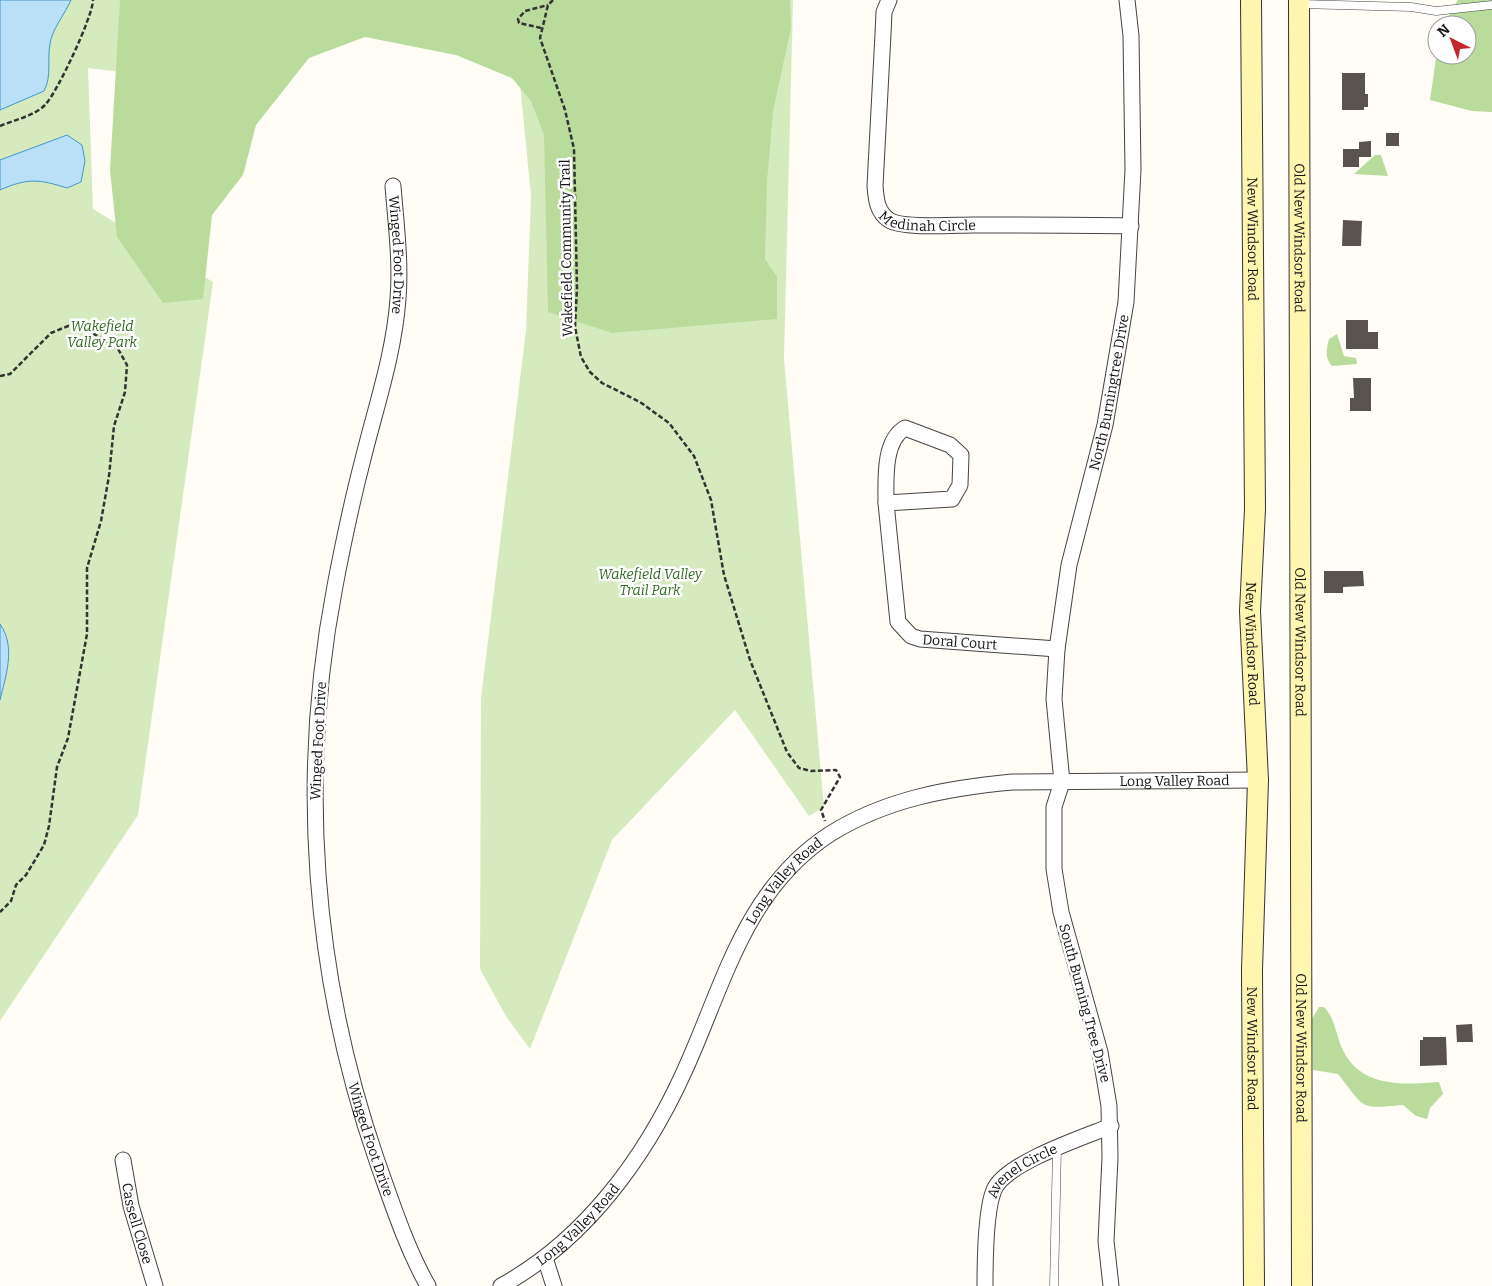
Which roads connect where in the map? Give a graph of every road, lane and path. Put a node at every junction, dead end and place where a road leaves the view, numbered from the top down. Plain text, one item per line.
1 (93, 0) edge
2 (553, 0) edge
3 (888, 0) edge
4 (1127, 0) edge
5 (1251, 0) edge
6 (1299, 2) edge
7 (548, 5) junction
8 (1492, 5) edge
9 (541, 28) junction
10 (0, 126) edge
11 (393, 186) dead end
12 (1131, 226) junction
13 (0, 376) edge
14 (886, 503) junction
15 (1057, 649) junction
16 (1258, 780) junction
17 (1062, 782) junction
18 (830, 835) junction
19 (0, 912) edge
20 (1111, 1126) junction
21 (1057, 1148) junction
22 (123, 1160) dead end
23 (545, 1258) junction
24 (155, 1286) edge
25 (428, 1286) edge
26 (501, 1286) edge
27 (554, 1286) edge
28 (986, 1286) edge
29 (1054, 1286) edge
30 (1110, 1286) edge
31 (1254, 1286) edge
32 (1302, 1286) edge

1 - 10 path
2 - 7 path, Wakefield Community Trail
3 - 12 street, Medinah Circle
4 - 12 street, North Burningtree Drive
5 - 16 main road, New Windsor Road
6 - 8 lane
6 - 32 main road, Old New Windsor Road
7 - 9 path, Wakefield Community Trail
7 - 9 path
9 - 18 path, Wakefield Community Trail
11 - 25 street, Winged Foot Drive
12 - 15 street, North Burningtree Drive
13 - 19 path
14 - 14 street, Doral Court
14 - 15 street, Doral Court
15 - 17 street, North Burningtree Drive
16 - 17 street, Long Valley Road
16 - 31 main road, New Windsor Road
17 - 18 street, Long Valley Road
17 - 20 street, South Burning Tree Drive
18 - 23 street, Long Valley Road
20 - 21 street, Avenel Circle
20 - 30 street, South Burning Tree Drive
21 - 28 street, Avenel Circle
21 - 29 lane
22 - 24 street, Cassell Close
23 - 26 street, Long Valley Road
23 - 27 street

